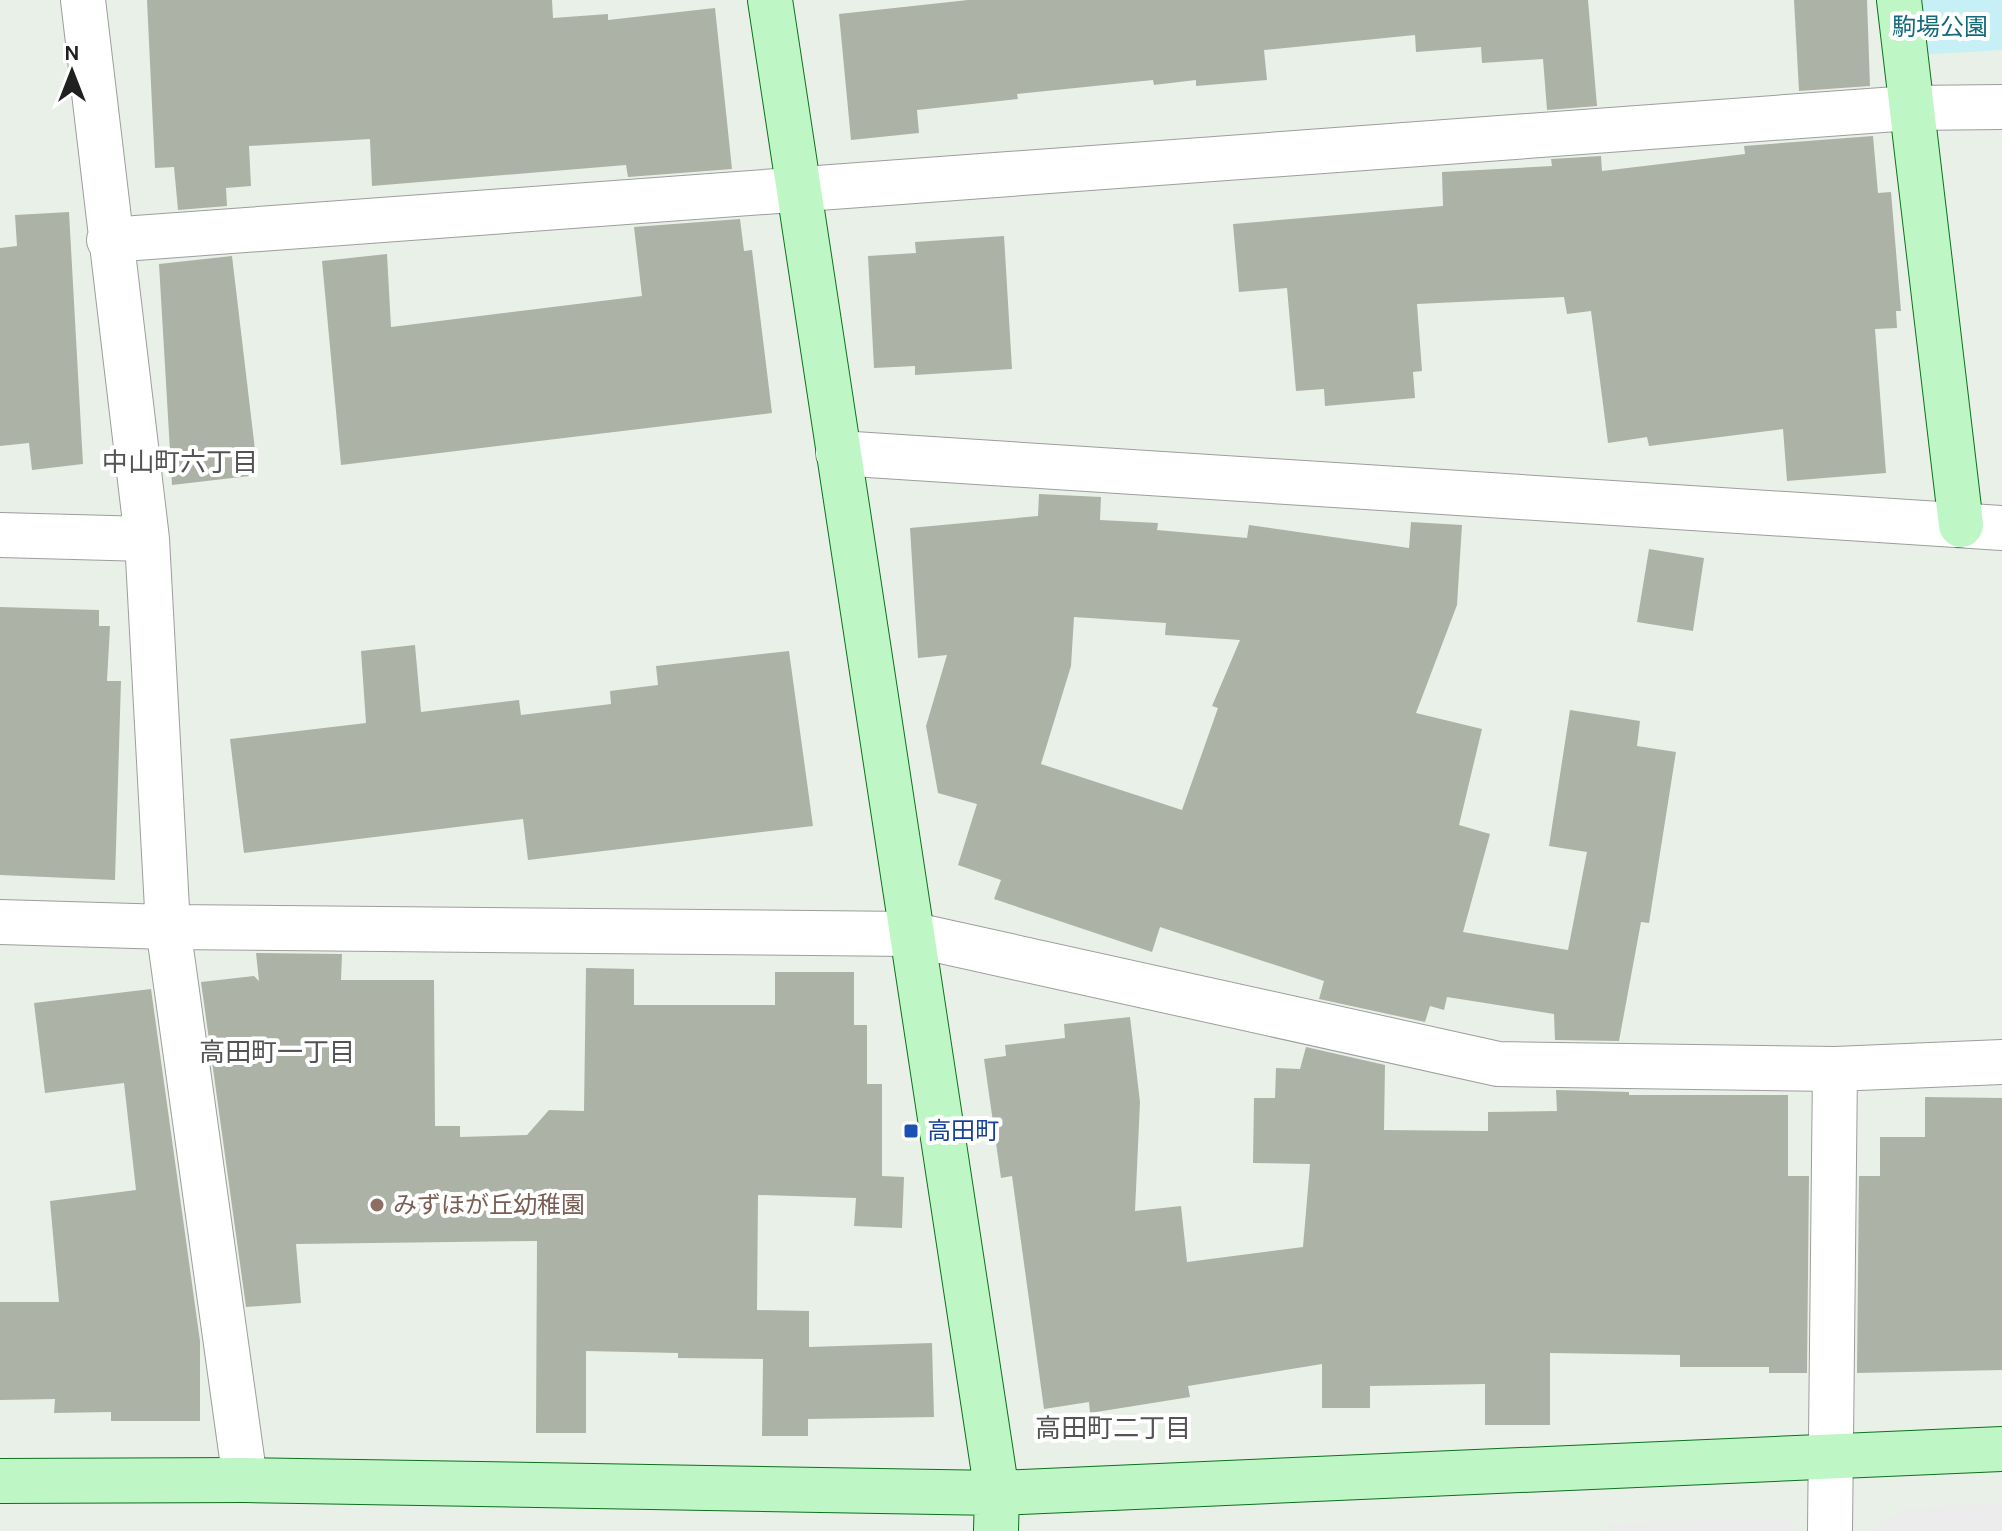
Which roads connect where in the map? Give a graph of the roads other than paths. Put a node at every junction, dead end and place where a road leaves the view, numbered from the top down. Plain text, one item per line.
1 (83, 0) edge
2 (770, 0) edge
3 (1899, 0) edge
4 (2002, 107) edge
5 (1910, 108) junction
6 (796, 187) junction
7 (109, 240) junction
8 (838, 453) junction
9 (1982, 527) edge
10 (0, 535) edge
11 (147, 539) junction
12 (0, 922) edge
13 (168, 927) junction
14 (910, 934) junction
15 (2002, 1062) edge
16 (1835, 1069) junction
17 (2002, 1449) edge
18 (1831, 1456) junction
19 (245, 1480) junction
20 (0, 1481) edge
21 (997, 1512) edge
22 (1830, 1531) edge

1 - 7 street
2 - 6 street
3 - 5 street
4 - 5 street
5 - 6 street
5 - 9 street
6 - 7 street
6 - 8 street
7 - 11 street
8 - 9 street
8 - 14 street
10 - 11 street
11 - 13 street
12 - 13 street
13 - 14 street
13 - 19 street
14 - 16 street
14 - 21 street
15 - 16 street
16 - 18 street
17 - 18 street
18 - 21 street
18 - 22 street
19 - 20 street
19 - 21 street

